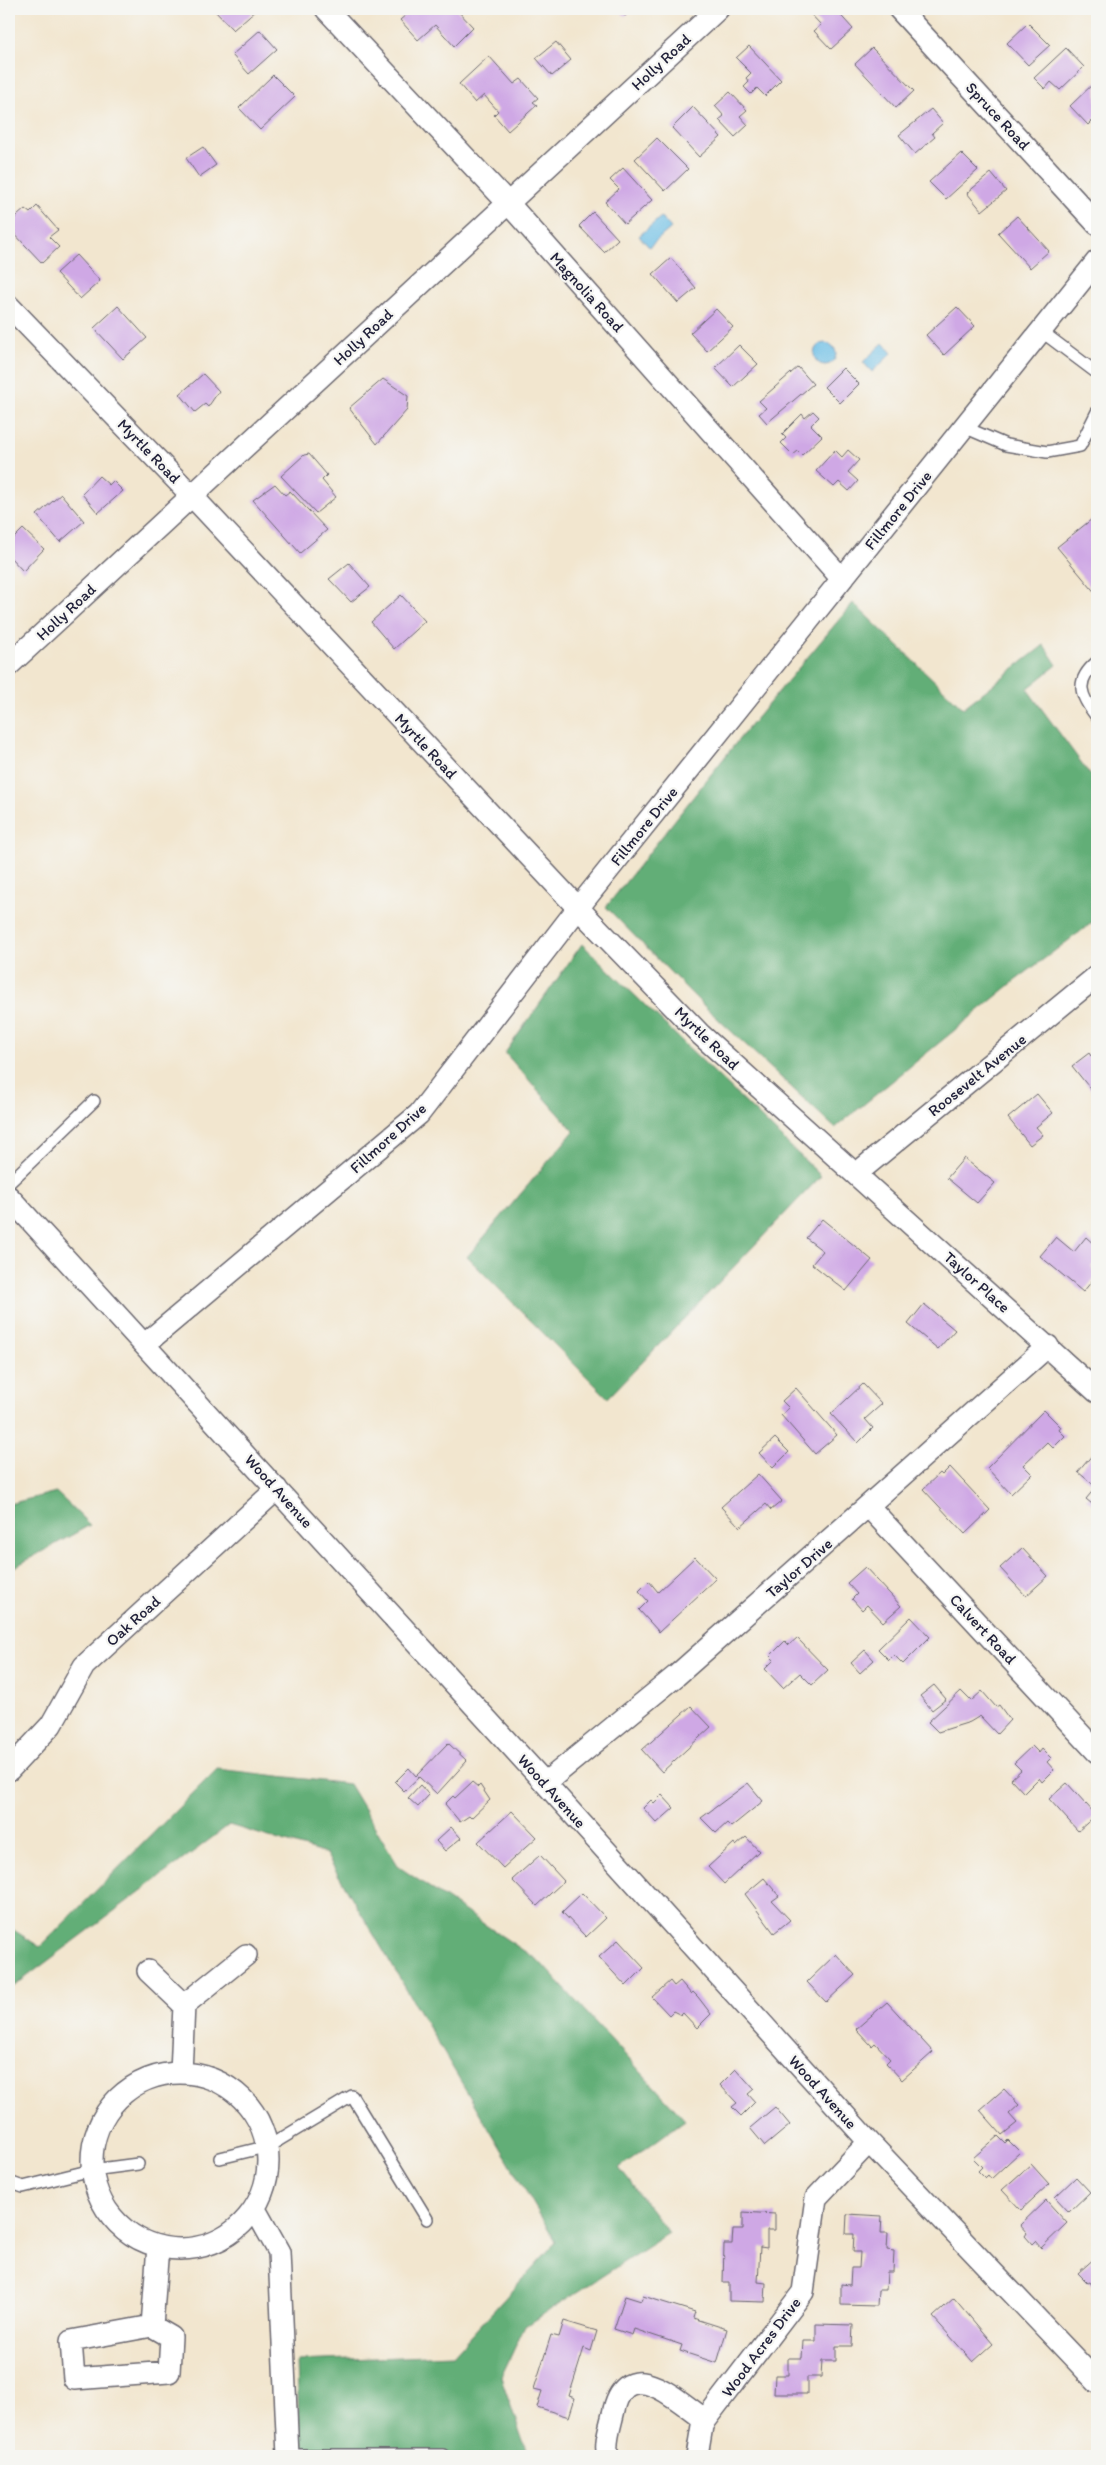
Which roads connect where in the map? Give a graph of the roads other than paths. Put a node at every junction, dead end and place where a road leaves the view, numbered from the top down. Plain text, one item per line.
1 (326, 9) edge
2 (718, 9) edge
3 (898, 9) edge
4 (508, 203) junction
5 (1097, 224) edge
6 (1097, 261) edge
7 (9, 306) edge
8 (1041, 331) junction
9 (1097, 373) edge
10 (1097, 412) edge
11 (964, 427) junction
12 (192, 496) junction
13 (842, 579) junction
14 (1097, 662) edge
15 (9, 665) edge
16 (1097, 717) edge
17 (578, 908) junction
18 (1097, 976) edge
19 (94, 1101) dead end
20 (856, 1174) junction
21 (9, 1183) edge
22 (9, 1197) edge
23 (145, 1344) junction
24 (1048, 1346) junction
25 (1097, 1392) edge
26 (277, 1489) junction
27 (869, 1507) junction
28 (1097, 1752) edge
29 (9, 1770) edge
30 (545, 1783) junction
31 (246, 1955) dead end
32 (148, 1971) dead end
33 (184, 2005) junction
34 (181, 2073) junction
35 (869, 2142) junction
36 (269, 2146) junction
37 (220, 2158) dead end
38 (138, 2164) dead end
39 (92, 2170) junction
40 (9, 2182) edge
41 (255, 2209) junction
42 (427, 2219) dead end
43 (158, 2246) junction
44 (152, 2326) junction
45 (1097, 2382) edge
46 (705, 2420) junction
47 (443, 2455) edge
48 (288, 2456) edge
49 (608, 2456) edge
50 (697, 2456) edge

1 - 4 street, Magnolia Road
2 - 4 street, Holly Road
3 - 5 street, Spruce Road
4 - 12 street, Holly Road
4 - 13 street, Magnolia Road
6 - 8 street, Fillmore Drive
7 - 12 street, Myrtle Road
8 - 9 lane
8 - 11 street, Fillmore Drive
10 - 11 lane
11 - 13 street, Fillmore Drive
12 - 15 street, Holly Road
12 - 17 street, Myrtle Road
13 - 17 street, Fillmore Drive
14 - 16 lane
17 - 20 street, Myrtle Road
17 - 23 street, Fillmore Drive
18 - 20 street, Roosevelt Avenue
19 - 21 lane
20 - 24 street, Taylor Place
22 - 23 street, Wood Avenue
23 - 26 street, Wood Avenue
24 - 25 street, Taylor Place
24 - 27 street, Taylor Drive
26 - 29 street, Oak Road
26 - 30 street, Wood Avenue
27 - 28 street, Calvert Road
27 - 30 street, Taylor Drive
30 - 35 street, Wood Avenue
31 - 33 street
32 - 33 street
33 - 34 street
34 - 36 street
34 - 39 street
35 - 45 street, Wood Avenue
35 - 46 street, Wood Acres Drive
36 - 37 lane
36 - 41 street
36 - 42 lane
38 - 39 lane
39 - 40 lane
39 - 43 street
41 - 43 street
41 - 48 street
43 - 44 street
44 - 44 street
46 - 49 street
46 - 50 street
47 - 48 lane

